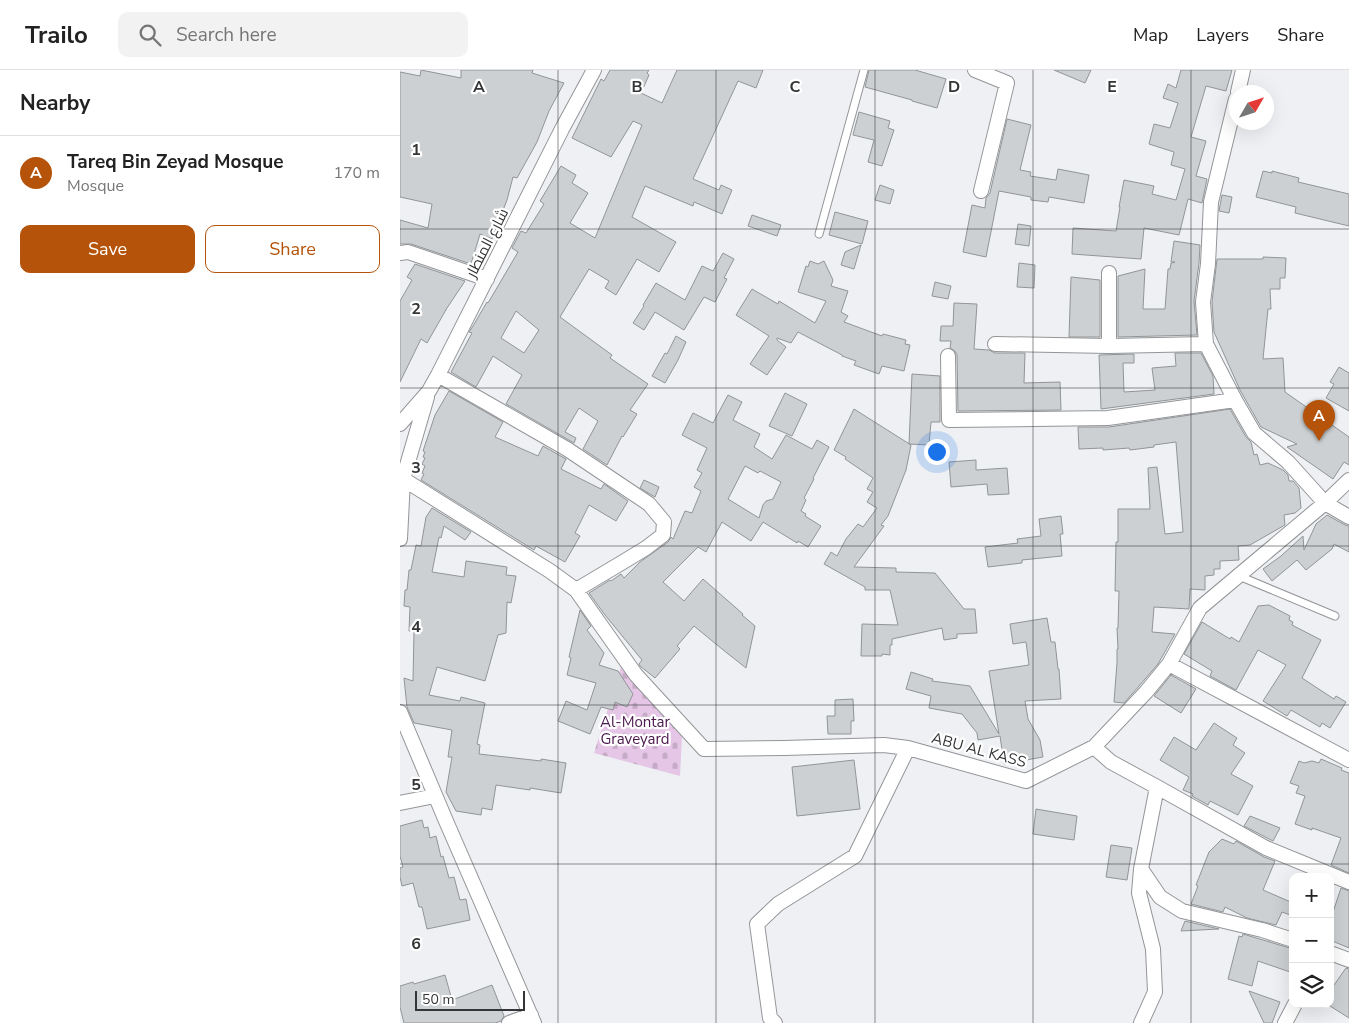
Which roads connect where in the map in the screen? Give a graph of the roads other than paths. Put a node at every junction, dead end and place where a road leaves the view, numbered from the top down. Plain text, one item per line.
1 (594, 70) edge
2 (864, 70) edge
3 (975, 70) edge
4 (1244, 70) edge
5 (1240, 85) edge
6 (1229, 128) edge
7 (981, 191) dead end
8 (819, 234) dead end
9 (400, 253) edge
10 (1109, 272) dead end
11 (488, 279) junction
12 (994, 344) dead end
13 (1206, 344) junction
14 (1109, 346) junction
15 (948, 356) dead end
16 (438, 375) junction
17 (429, 391) junction
18 (1234, 400) junction
19 (400, 424) edge
20 (403, 479) junction
21 (1349, 480) edge
22 (1325, 503) junction
23 (1349, 517) edge
24 (400, 539) edge
25 (1238, 576) junction
26 (576, 590) junction
27 (1335, 616) dead end
28 (1169, 664) junction
29 (400, 712) edge
30 (1094, 747) junction
31 (908, 748) junction
32 (1349, 760) edge
33 (1157, 787) junction
34 (435, 796) junction
35 (400, 803) edge
36 (1141, 869) junction
37 (1349, 882) edge
38 (1289, 939) edge
39 (1334, 955) edge
40 (1349, 960) edge
41 (1293, 1008) edge
42 (533, 1019) edge
43 (509, 1023) edge
44 (774, 1023) edge
45 (1141, 1023) edge
46 (1285, 1023) edge

1 - 11 street, شارع المنطار
2 - 8 lane
3 - 7 street
4 - 5 street
6 - 13 street
9 - 11 street
10 - 14 street
11 - 16 street, شارع المنطار
12 - 14 street
13 - 14 street
13 - 18 street
15 - 18 street
16 - 17 street, شارع المنطار
16 - 26 street
17 - 19 street, شارع المنطار
17 - 20 street
18 - 22 street
20 - 24 street
20 - 26 street, ABU AL KASS
21 - 22 street
22 - 23 street
22 - 25 street
25 - 27 lane
25 - 28 street
26 - 31 street, ABU AL KASS
28 - 30 street
28 - 32 street
29 - 34 street
30 - 31 street, ABU AL KASS
30 - 33 street
31 - 44 street
33 - 36 street
33 - 37 street
34 - 35 street
34 - 42 street
36 - 38 street
36 - 45 street
39 - 40 street
41 - 46 street
42 - 43 street

